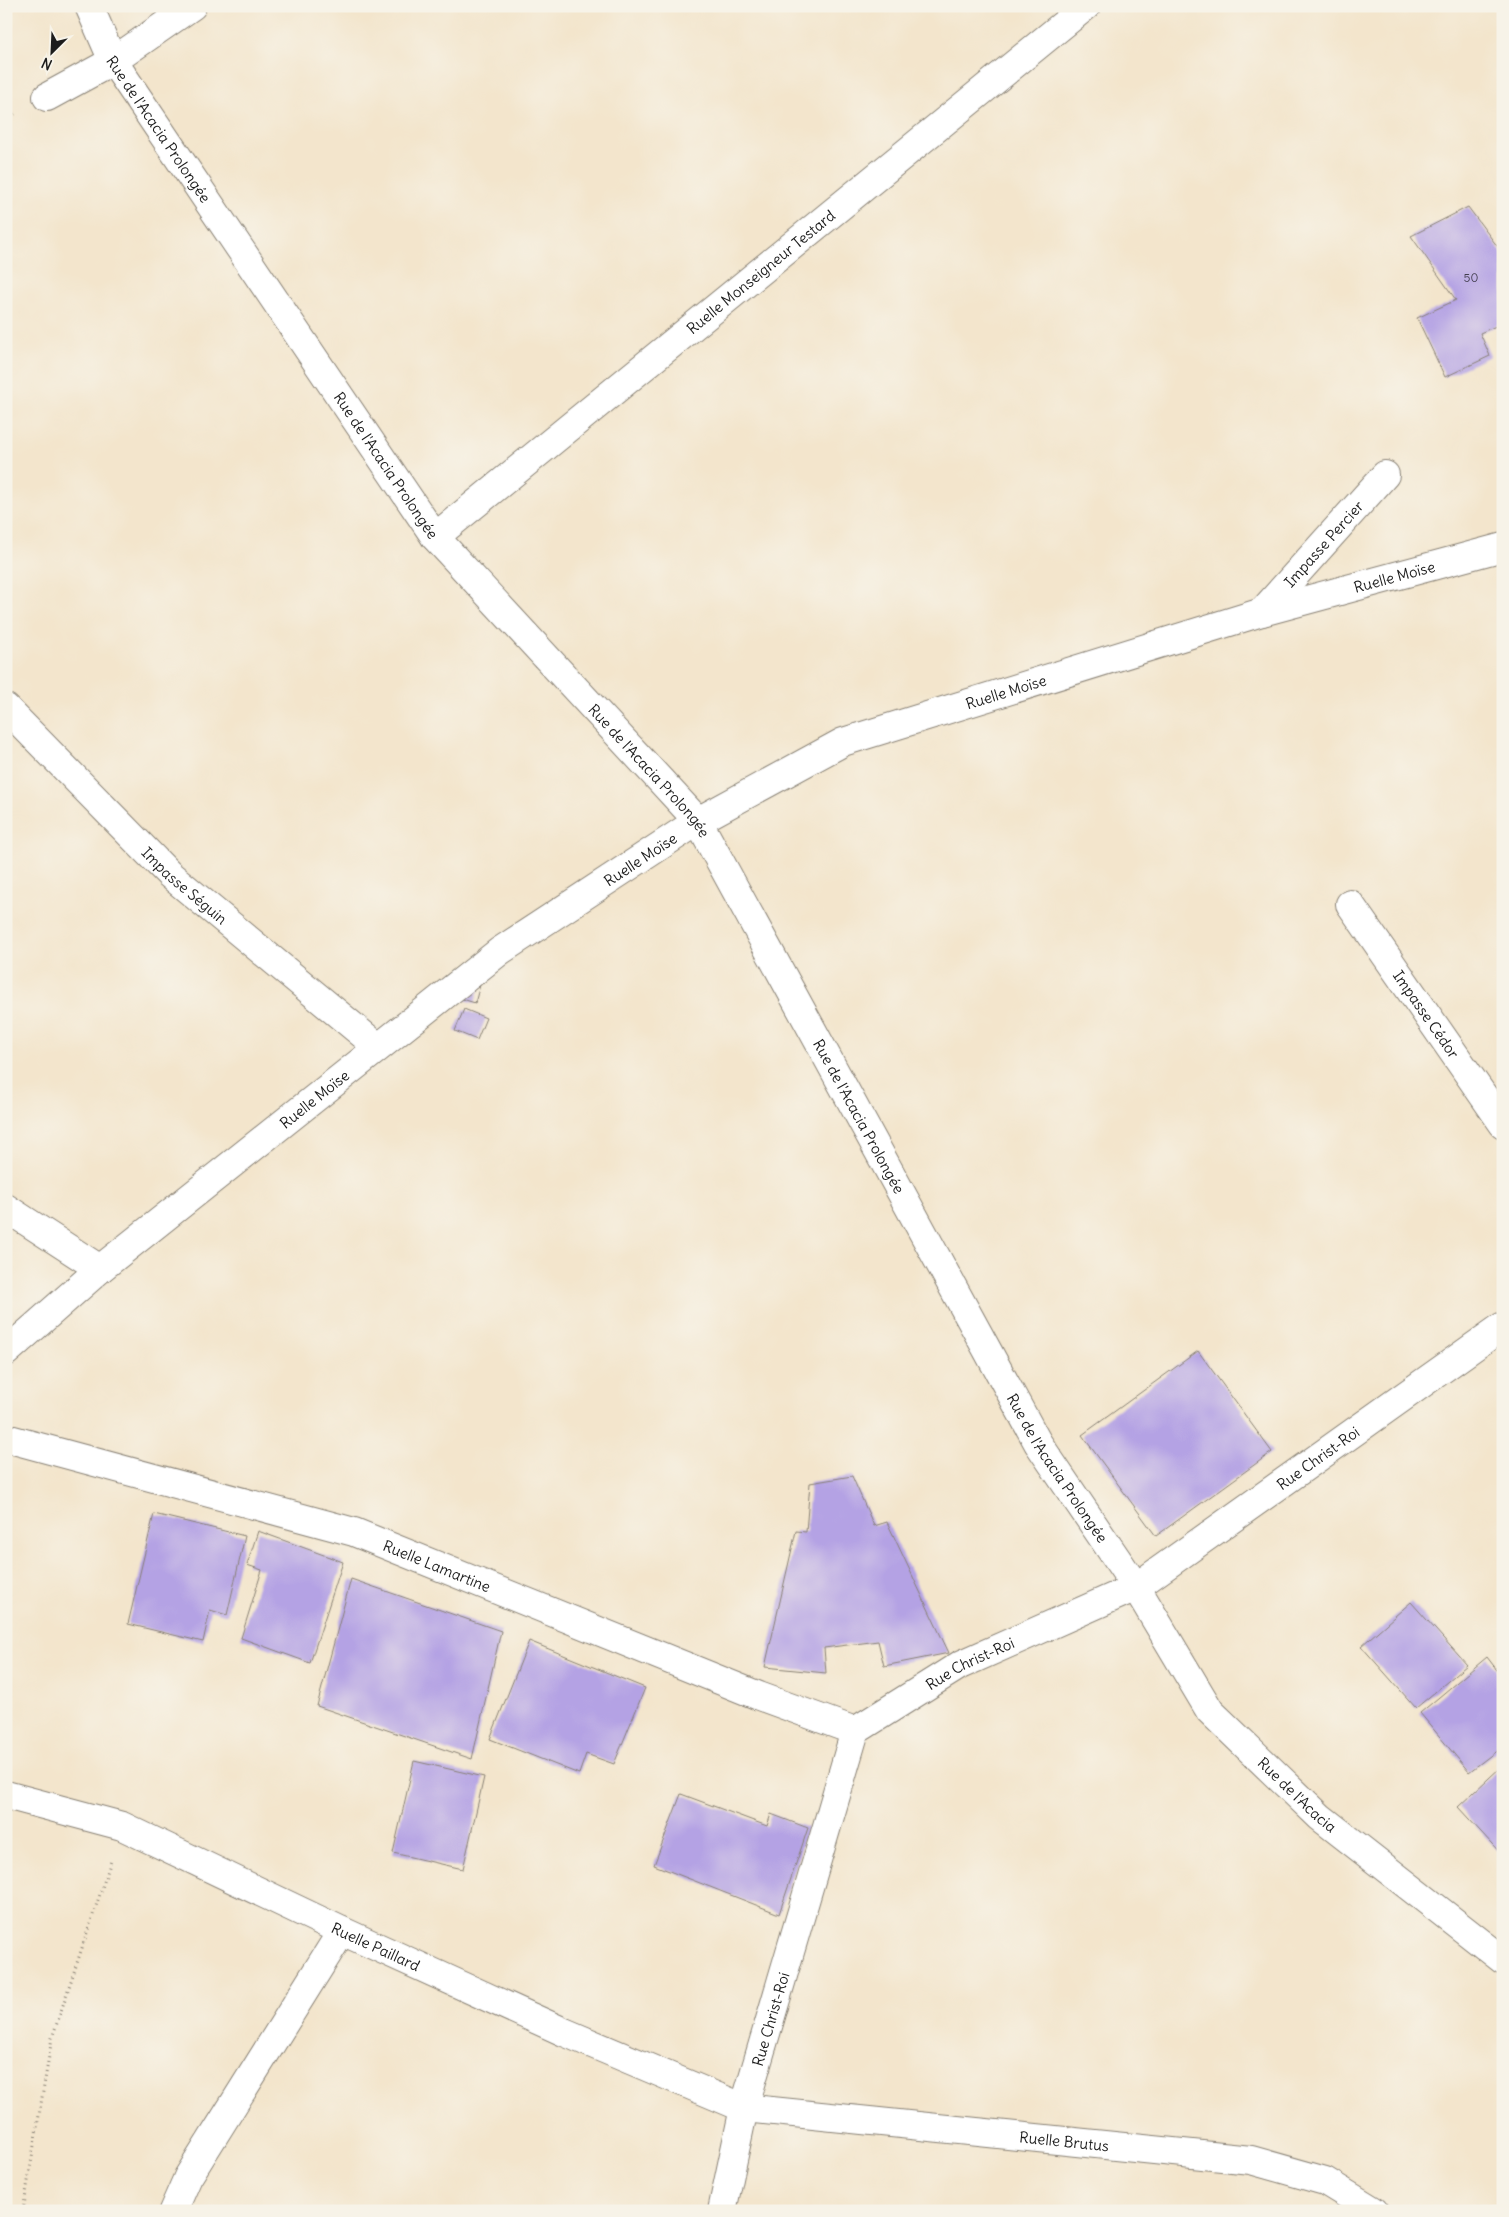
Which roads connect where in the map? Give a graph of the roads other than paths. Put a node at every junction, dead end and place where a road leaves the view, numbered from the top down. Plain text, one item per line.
1 (89, 6) edge
2 (192, 6) edge
3 (1086, 6) edge
4 (113, 61) junction
5 (47, 97) dead end
6 (1385, 475) dead end
7 (435, 537) junction
8 (1503, 547) edge
9 (1262, 612) junction
10 (6, 708) edge
11 (698, 821) junction
12 (1350, 904) dead end
13 (378, 1047) junction
14 (1503, 1124) edge
15 (6, 1208) edge
16 (100, 1269) junction
17 (1503, 1326) edge
18 (6, 1352) edge
19 (6, 1438) edge
20 (1136, 1587) junction
21 (855, 1731) junction
22 (6, 1795) edge
23 (342, 1931) junction
24 (1503, 1960) edge
25 (744, 2108) junction
26 (173, 2211) edge
27 (722, 2211) edge
28 (1374, 2211) edge

1 - 4 street, Rue de l'Acacia Prolongée
2 - 4 street
3 - 7 street, Ruelle Monseigneur Testard
4 - 5 street
4 - 7 street, Rue de l'Acacia Prolongée
6 - 9 street, Impasse Percier
7 - 11 street, Rue de l'Acacia Prolongée
8 - 9 street, Ruelle Moïse
9 - 11 street, Ruelle Moïse
10 - 13 street, Impasse Séguin
11 - 13 street, Ruelle Moïse
11 - 20 street, Rue de l'Acacia Prolongée
12 - 14 street, Impasse Cédor
13 - 16 street, Ruelle Moïse
15 - 16 street
16 - 18 street, Ruelle Moïse
17 - 20 street, Rue Christ-Roi
19 - 21 street, Ruelle Lamartine
20 - 21 street, Rue Christ-Roi
20 - 24 street, Rue de l'Acacia
21 - 25 street, Rue Christ-Roi
22 - 23 street, Ruelle Paillard
23 - 25 street, Ruelle Paillard
23 - 26 street
25 - 27 street, Rue Christ-Roi
25 - 28 street, Ruelle Brutus

